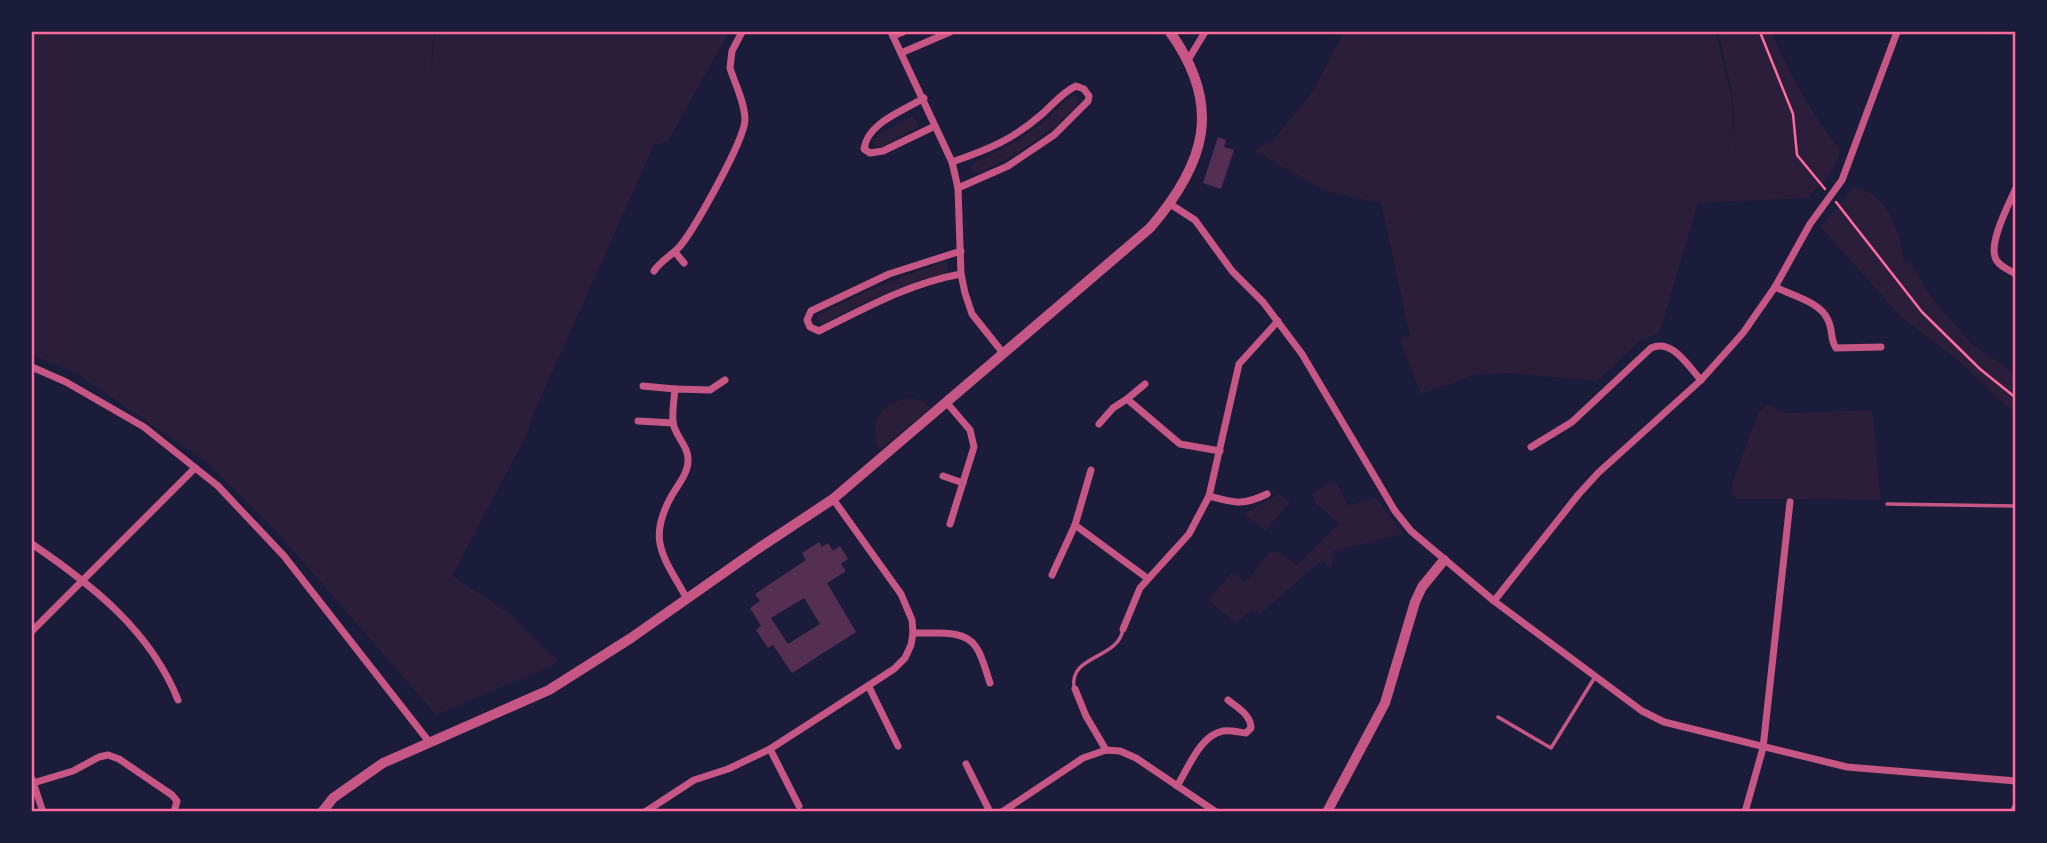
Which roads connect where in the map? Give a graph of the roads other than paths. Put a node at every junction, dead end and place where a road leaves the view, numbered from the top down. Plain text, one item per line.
1 (742, 32) edge
2 (903, 32) edge
3 (950, 32) edge
4 (1170, 32) edge
5 (1205, 32) edge
6 (1896, 32) edge
7 (892, 34) edge
8 (901, 53) junction
9 (1188, 60) junction
10 (924, 99) junction
11 (935, 126) junction
12 (952, 162) junction
13 (958, 188) junction
14 (2015, 188) edge
15 (1170, 204) junction
16 (676, 251) junction
17 (961, 251) junction
18 (684, 263) dead end
19 (654, 271) dead end
20 (961, 274) junction
21 (2015, 274) edge
22 (1774, 287) junction
23 (1278, 321) junction
24 (1881, 347) dead end
25 (1003, 353) junction
26 (32, 367) edge
27 (725, 380) dead end
28 (1701, 380) junction
29 (1145, 384) dead end
30 (643, 386) dead end
31 (675, 389) junction
32 (1127, 399) junction
33 (947, 403) junction
34 (638, 421) dead end
35 (673, 423) junction
36 (1099, 424) dead end
37 (1531, 446) dead end
38 (1220, 452) junction
39 (195, 468) junction
40 (1091, 470) dead end
41 (943, 476) dead end
42 (963, 483) junction
43 (1267, 494) dead end
44 (1209, 496) junction
45 (833, 499) junction
46 (1790, 502) dead end
47 (1887, 503) dead end
48 (2015, 506) edge
49 (950, 524) dead end
50 (1075, 525) junction
51 (32, 544) edge
52 (1444, 560) junction
53 (1052, 575) dead end
54 (1147, 578) junction
55 (84, 580) junction
56 (687, 599) junction
57 (1494, 601) junction
58 (1123, 629) joint
59 (32, 631) edge
60 (913, 633) junction
61 (1595, 677) junction
62 (990, 683) dead end
63 (869, 687) junction
64 (1075, 689) joint
65 (1228, 699) dead end
66 (178, 700) dead end
67 (1498, 717) dead end
68 (430, 743) junction
69 (898, 746) dead end
70 (1763, 748) junction
71 (770, 749) junction
72 (1105, 750) junction
73 (966, 764) dead end
74 (32, 781) edge
75 (2015, 781) edge
76 (1177, 786) junction
77 (799, 806) dead end
78 (2015, 806) edge
79 (1206, 808) edge
80 (43, 811) edge
81 (174, 811) edge
82 (322, 811) edge
83 (645, 811) edge
84 (990, 811) edge
85 (1002, 811) edge
86 (1216, 811) edge
87 (1327, 811) edge
88 (1745, 811) edge
89 (2013, 811) edge

1 - 16 street
2 - 7 street
3 - 8 street
4 - 9 street
5 - 9 street
6 - 22 street
7 - 8 street
8 - 10 street
9 - 15 street
10 - 11 street
10 - 11 street
11 - 12 street
12 - 13 street
12 - 13 street
13 - 17 street
14 - 21 street
15 - 23 street
15 - 25 street
16 - 18 street
16 - 19 street
17 - 20 street
17 - 20 street
20 - 25 street
22 - 24 street
22 - 28 street
23 - 38 street
23 - 52 street
25 - 33 street
26 - 39 street
27 - 31 street
28 - 37 street
28 - 57 street
29 - 32 street
30 - 31 street
31 - 35 street
32 - 36 street
32 - 38 street
33 - 42 street
33 - 45 street
34 - 35 street
35 - 56 street
38 - 44 street
39 - 55 street
39 - 68 street
40 - 50 street
41 - 42 street
42 - 49 street
43 - 44 street
44 - 54 street
45 - 56 street
45 - 60 street
46 - 70 street
47 - 48 lane
50 - 53 street
50 - 54 street
51 - 55 street
52 - 57 street
52 - 87 street
54 - 58 street
55 - 59 street
55 - 66 street
56 - 68 street
57 - 61 street
58 - 64 lane
60 - 62 street
60 - 63 street
61 - 67 lane
61 - 70 street
63 - 69 street
63 - 71 street
64 - 72 street
65 - 76 street
68 - 82 street
70 - 75 street
70 - 88 street
71 - 77 street
71 - 83 street
72 - 76 street
72 - 85 street
73 - 84 street
74 - 80 street
74 - 81 street
76 - 79 street
78 - 89 street
79 - 86 street

